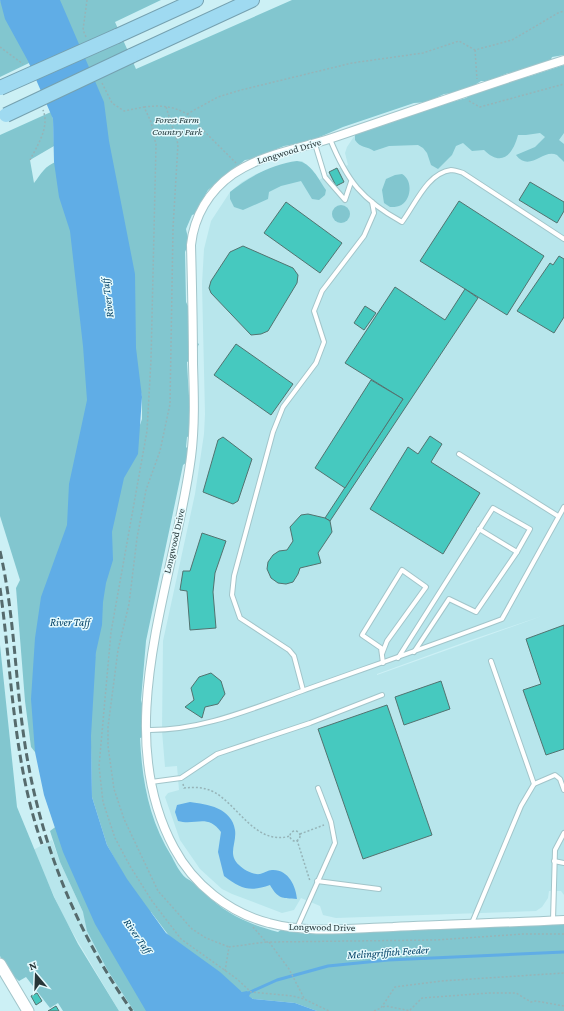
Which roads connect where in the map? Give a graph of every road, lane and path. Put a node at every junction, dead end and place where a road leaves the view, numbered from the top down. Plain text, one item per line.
1 (88, 0) edge
2 (196, 0) edge
3 (252, 0) edge
4 (564, 11) edge
5 (88, 43) dead end
6 (475, 50) junction
7 (564, 60) edge
8 (100, 77) dead end
9 (564, 84) edge
10 (0, 88) edge
11 (475, 89) junction
12 (458, 95) junction
13 (144, 107) junction
14 (166, 107) junction
15 (187, 114) junction
16 (3, 116) edge
17 (330, 138) junction
18 (315, 144) junction
19 (241, 169) junction
20 (351, 182) junction
21 (372, 202) junction
22 (564, 239) edge
23 (459, 454) dead end
24 (564, 507) edge
25 (558, 516) junction
26 (479, 529) junction
27 (517, 552) junction
28 (414, 652) junction
29 (382, 654) junction
30 (398, 658) junction
31 (491, 661) dead end
32 (383, 663) junction
33 (303, 690) junction
34 (382, 695) dead end
35 (147, 730) junction
36 (181, 778) junction
37 (151, 782) junction
38 (534, 784) junction
39 (318, 788) dead end
40 (564, 790) edge
41 (331, 822) junction
42 (564, 833) edge
43 (300, 834) junction
44 (290, 836) junction
45 (297, 840) junction
46 (554, 862) junction
47 (564, 863) edge
48 (317, 881) junction
49 (379, 889) dead end
50 (313, 890) junction
51 (242, 913) junction
52 (553, 920) junction
53 (564, 920) edge
54 (472, 924) junction
55 (297, 928) junction
56 (564, 934) edge
57 (268, 942) junction
58 (229, 947) junction
59 (0, 964) edge
60 (225, 971) junction
61 (564, 973) edge
62 (304, 999) junction
63 (564, 1006) edge
64 (381, 1008) junction
65 (410, 1010) edge
66 (28, 1011) edge
67 (329, 1011) edge
68 (374, 1011) edge

1 - 5 path
2 - 10 highway, bridge
3 - 16 highway, bridge
4 - 6 path
6 - 11 path
6 - 15 path
7 - 11 street, Longwood Drive
8 - 13 path
9 - 12 path
11 - 12 street, Longwood Drive
12 - 17 street, Longwood Drive
13 - 14 path
13 - 60 path
14 - 15 path
14 - 58 path
15 - 19 path
17 - 18 street, Longwood Drive
17 - 20 lane
18 - 19 street, Longwood Drive
18 - 20 lane
19 - 35 street, Longwood Drive
20 - 21 lane
21 - 22 lane
21 - 33 lane
23 - 25 lane
24 - 25 lane
25 - 28 lane
26 - 27 lane
26 - 27 lane
26 - 30 lane
27 - 28 lane
28 - 30 lane
29 - 29 lane
29 - 32 lane
30 - 32 lane
31 - 38 lane
32 - 33 lane
33 - 35 lane
34 - 36 lane
35 - 37 street, Longwood Drive
36 - 37 lane
36 - 44 path
37 - 51 street, Longwood Drive
38 - 40 lane
38 - 54 lane
39 - 41 lane
41 - 43 path
41 - 48 lane
42 - 46 lane
43 - 44 path
43 - 45 path
44 - 45 path
45 - 50 path
46 - 47 lane
46 - 52 lane
48 - 49 lane
48 - 50 lane
50 - 55 lane
51 - 55 street, Longwood Drive
51 - 57 path
52 - 53 street, Longwood Drive
52 - 54 street, Longwood Drive
54 - 55 street, Longwood Drive
56 - 57 path
57 - 58 path
57 - 62 path
58 - 60 path
59 - 66 main road
60 - 62 path
61 - 64 path
62 - 67 path
63 - 65 path
64 - 65 path
64 - 68 path

